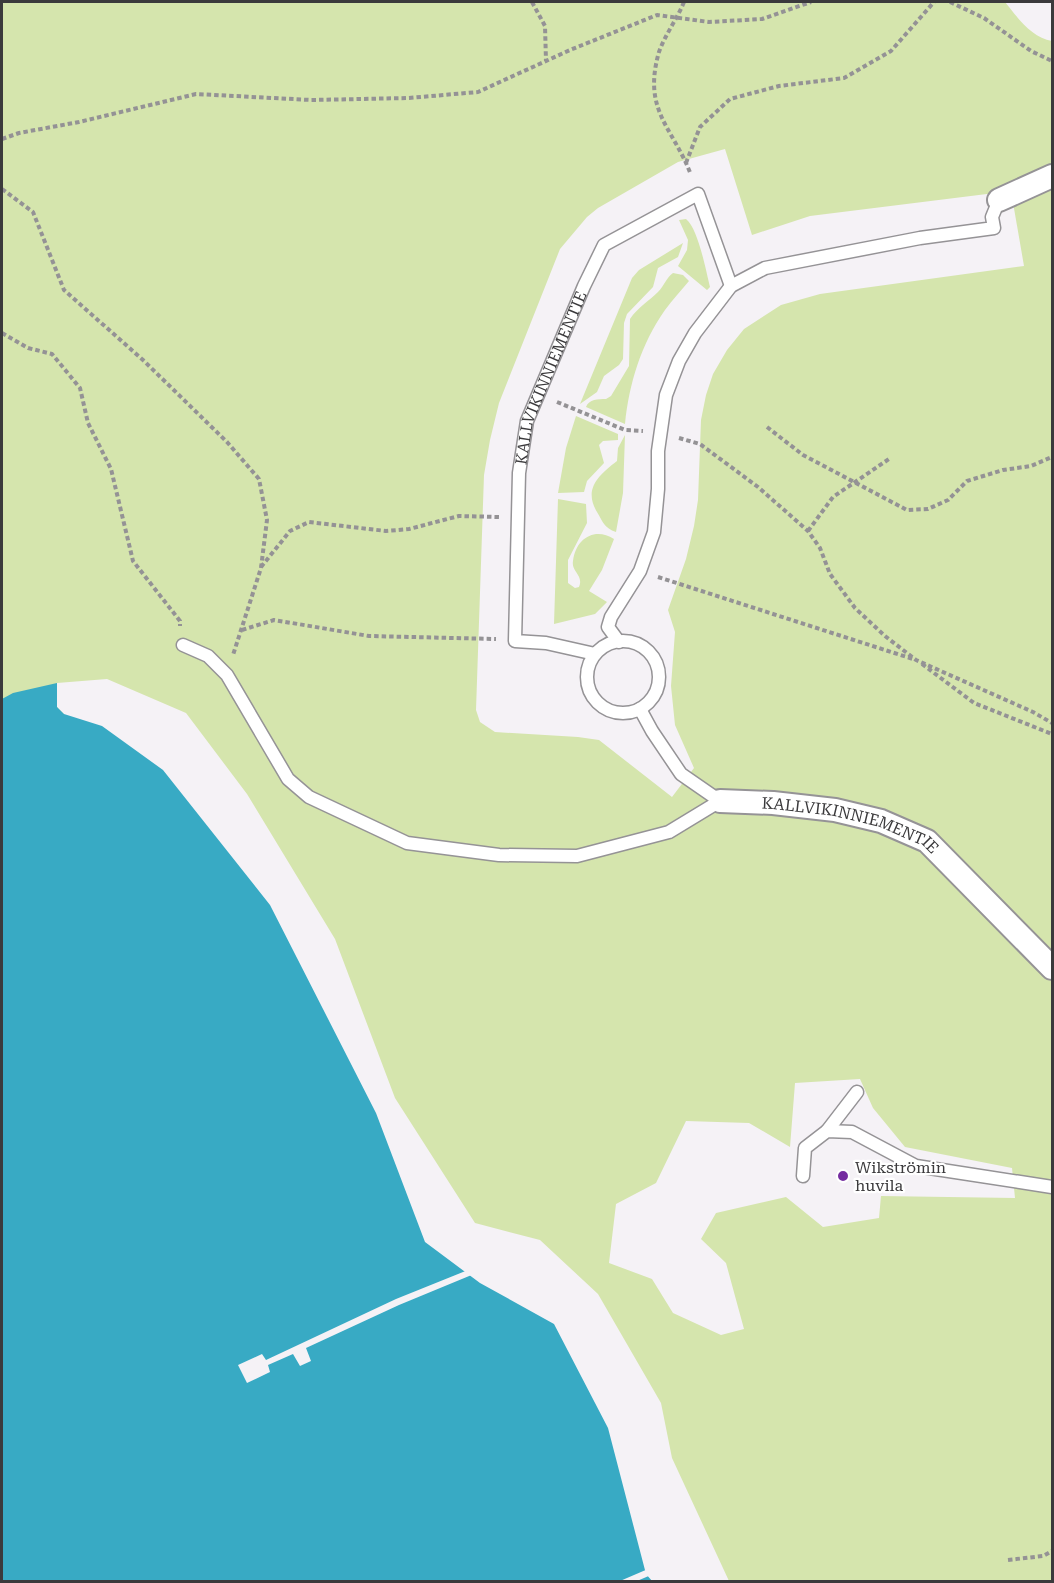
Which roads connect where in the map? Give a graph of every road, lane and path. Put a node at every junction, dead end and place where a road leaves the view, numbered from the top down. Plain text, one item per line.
1 (532, 2) edge
2 (684, 2) edge
3 (811, 2) edge
4 (934, 2) edge
5 (950, 2) edge
6 (677, 18) junction
7 (546, 61) junction
8 (1053, 61) edge
9 (2, 139) edge
10 (1053, 177) edge
11 (2, 189) edge
12 (996, 209) joint
13 (731, 285) junction
14 (2, 333) edge
15 (557, 402) dead end
16 (767, 427) dead end
17 (661, 432) junction
18 (1053, 457) edge
19 (889, 459) dead end
20 (856, 482) junction
21 (518, 517) junction
22 (808, 531) junction
23 (261, 568) junction
24 (640, 571) junction
25 (241, 630) junction
26 (516, 641) junction
27 (619, 642) junction
28 (183, 645) joint
29 (595, 654) junction
30 (916, 660) junction
31 (227, 675) junction
32 (640, 709) junction
33 (1053, 723) edge
34 (1053, 734) edge
35 (720, 801) junction
36 (1053, 968) edge
37 (857, 1092) dead end
38 (827, 1131) junction
39 (803, 1176) dead end
40 (1053, 1187) edge
41 (1053, 1551) edge
42 (1008, 1560) dead end

1 - 7 path
2 - 6 path
3 - 6 path
4 - 6 path
5 - 8 path
6 - 7 path
7 - 9 path
10 - 12 street
11 - 23 path
12 - 13 lane
13 - 17 lane
13 - 21 lane, KALLVIKINNIEMENTIE
14 - 28 path
15 - 17 path
16 - 20 path
17 - 22 path
17 - 24 lane
18 - 20 path
19 - 20 path
20 - 22 path
21 - 23 path
21 - 26 lane, KALLVIKINNIEMENTIE
22 - 30 path
23 - 25 path
24 - 27 lane
24 - 30 path
25 - 26 path
25 - 31 path
26 - 29 lane
27 - 29 lane
27 - 32 lane
28 - 31 lane
29 - 32 lane
30 - 33 path
30 - 34 path
31 - 35 lane
32 - 35 lane
35 - 36 street, KALLVIKINNIEMENTIE
37 - 38 lane
38 - 39 lane
38 - 40 lane
41 - 42 path

